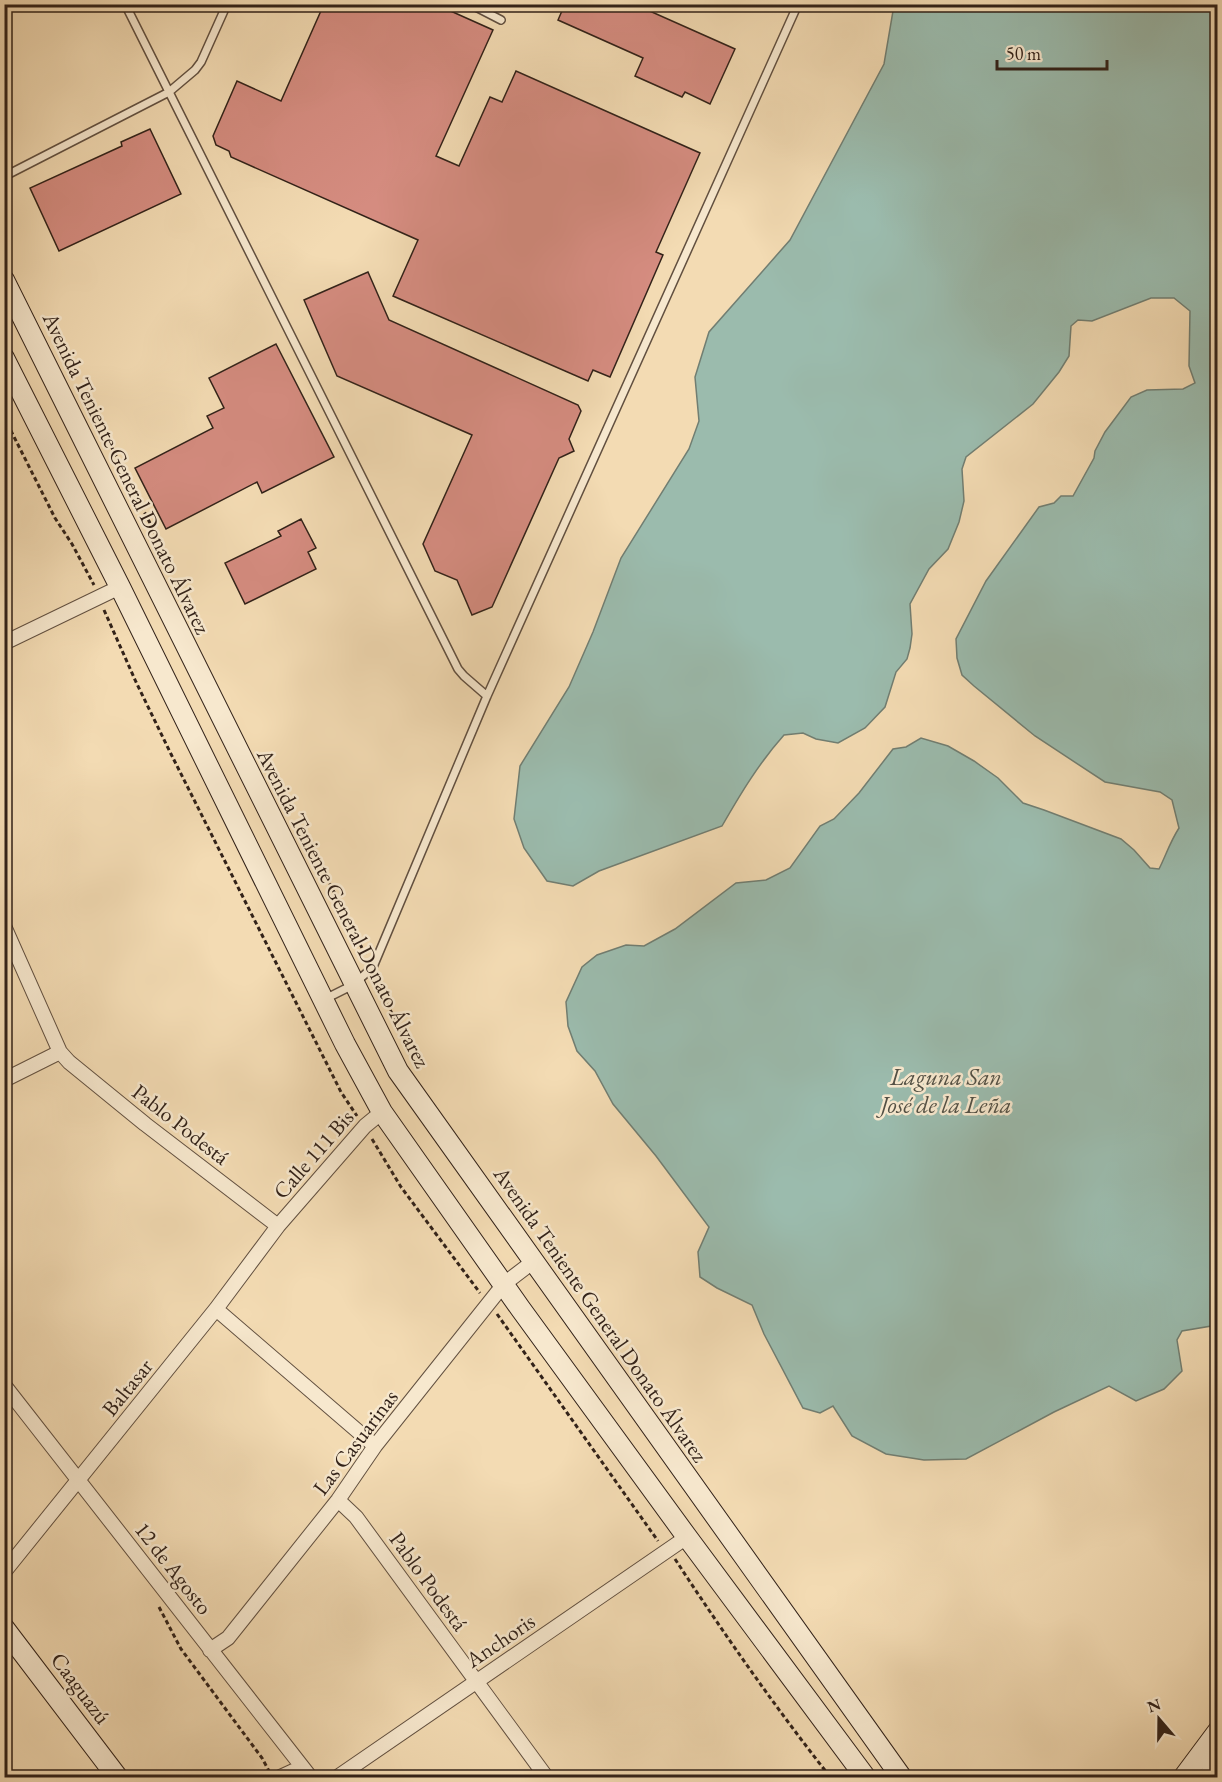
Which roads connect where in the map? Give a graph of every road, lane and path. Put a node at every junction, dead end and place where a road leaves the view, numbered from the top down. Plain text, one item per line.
1 (125, 4) edge
2 (227, 4) edge
3 (470, 4) edge
4 (798, 4) edge
5 (501, 20) dead end
6 (169, 92) junction
7 (5, 176) edge
8 (4, 280) edge
9 (4, 358) edge
10 (94, 412) dead end
11 (161, 545) dead end
12 (120, 586) junction
13 (4, 643) edge
14 (487, 696) junction
15 (4, 926) edge
16 (353, 985) junction
17 (324, 1000) junction
18 (60, 1052) junction
19 (4, 1080) edge
20 (382, 1112) junction
21 (278, 1226) junction
22 (534, 1261) junction
23 (504, 1284) junction
24 (216, 1309) junction
25 (4, 1385) edge
26 (375, 1446) junction
27 (79, 1479) junction
28 (338, 1500) junction
29 (687, 1537) junction
30 (4, 1572) edge
31 (156, 1603) dead end
32 (4, 1628) edge
33 (210, 1650) junction
34 (477, 1681) junction
35 (1218, 1731) edge
36 (1218, 1764) edge
37 (306, 1772) edge
38 (118, 1778) edge
39 (273, 1778) edge
40 (278, 1778) edge
41 (336, 1778) edge
42 (547, 1778) edge
43 (866, 1778) edge
44 (902, 1778) edge
45 (1183, 1778) edge
46 (1208, 1778) edge

1 - 6 lane
2 - 6 lane
3 - 5 lane
4 - 14 lane
6 - 7 lane
6 - 14 lane
8 - 16 main road, Avenida Teniente General Donato Álvarez
9 - 12 main road
10 - 11 path
12 - 13 street
12 - 17 main road
14 - 16 lane
15 - 18 street
16 - 17 lane
16 - 22 main road, Avenida Teniente General Donato Álvarez
17 - 20 main road
18 - 19 street
18 - 21 street, Pablo Podestá
20 - 21 street, Calle 111 Bis
20 - 23 main road
21 - 24 street, Baltasar
22 - 23 street, Las Casuarinas
22 - 44 main road, Avenida Teniente General Donato Álvarez
23 - 26 street, Las Casuarinas
23 - 29 main road
24 - 26 street
24 - 27 street, Baltasar
25 - 27 street, 12 de Agosto
26 - 28 street, Las Casuarinas
27 - 30 street, Baltasar
27 - 33 street, 12 de Agosto
28 - 33 street, Las Casuarinas
28 - 34 street, Pablo Podestá
29 - 34 street, Anchoris
29 - 43 main road
31 - 39 path
32 - 38 main road, Caaguazú
33 - 37 street, 12 de Agosto
34 - 41 street, Anchoris
34 - 42 street, Pablo Podestá
35 - 45 main road
36 - 46 main road
37 - 40 street

